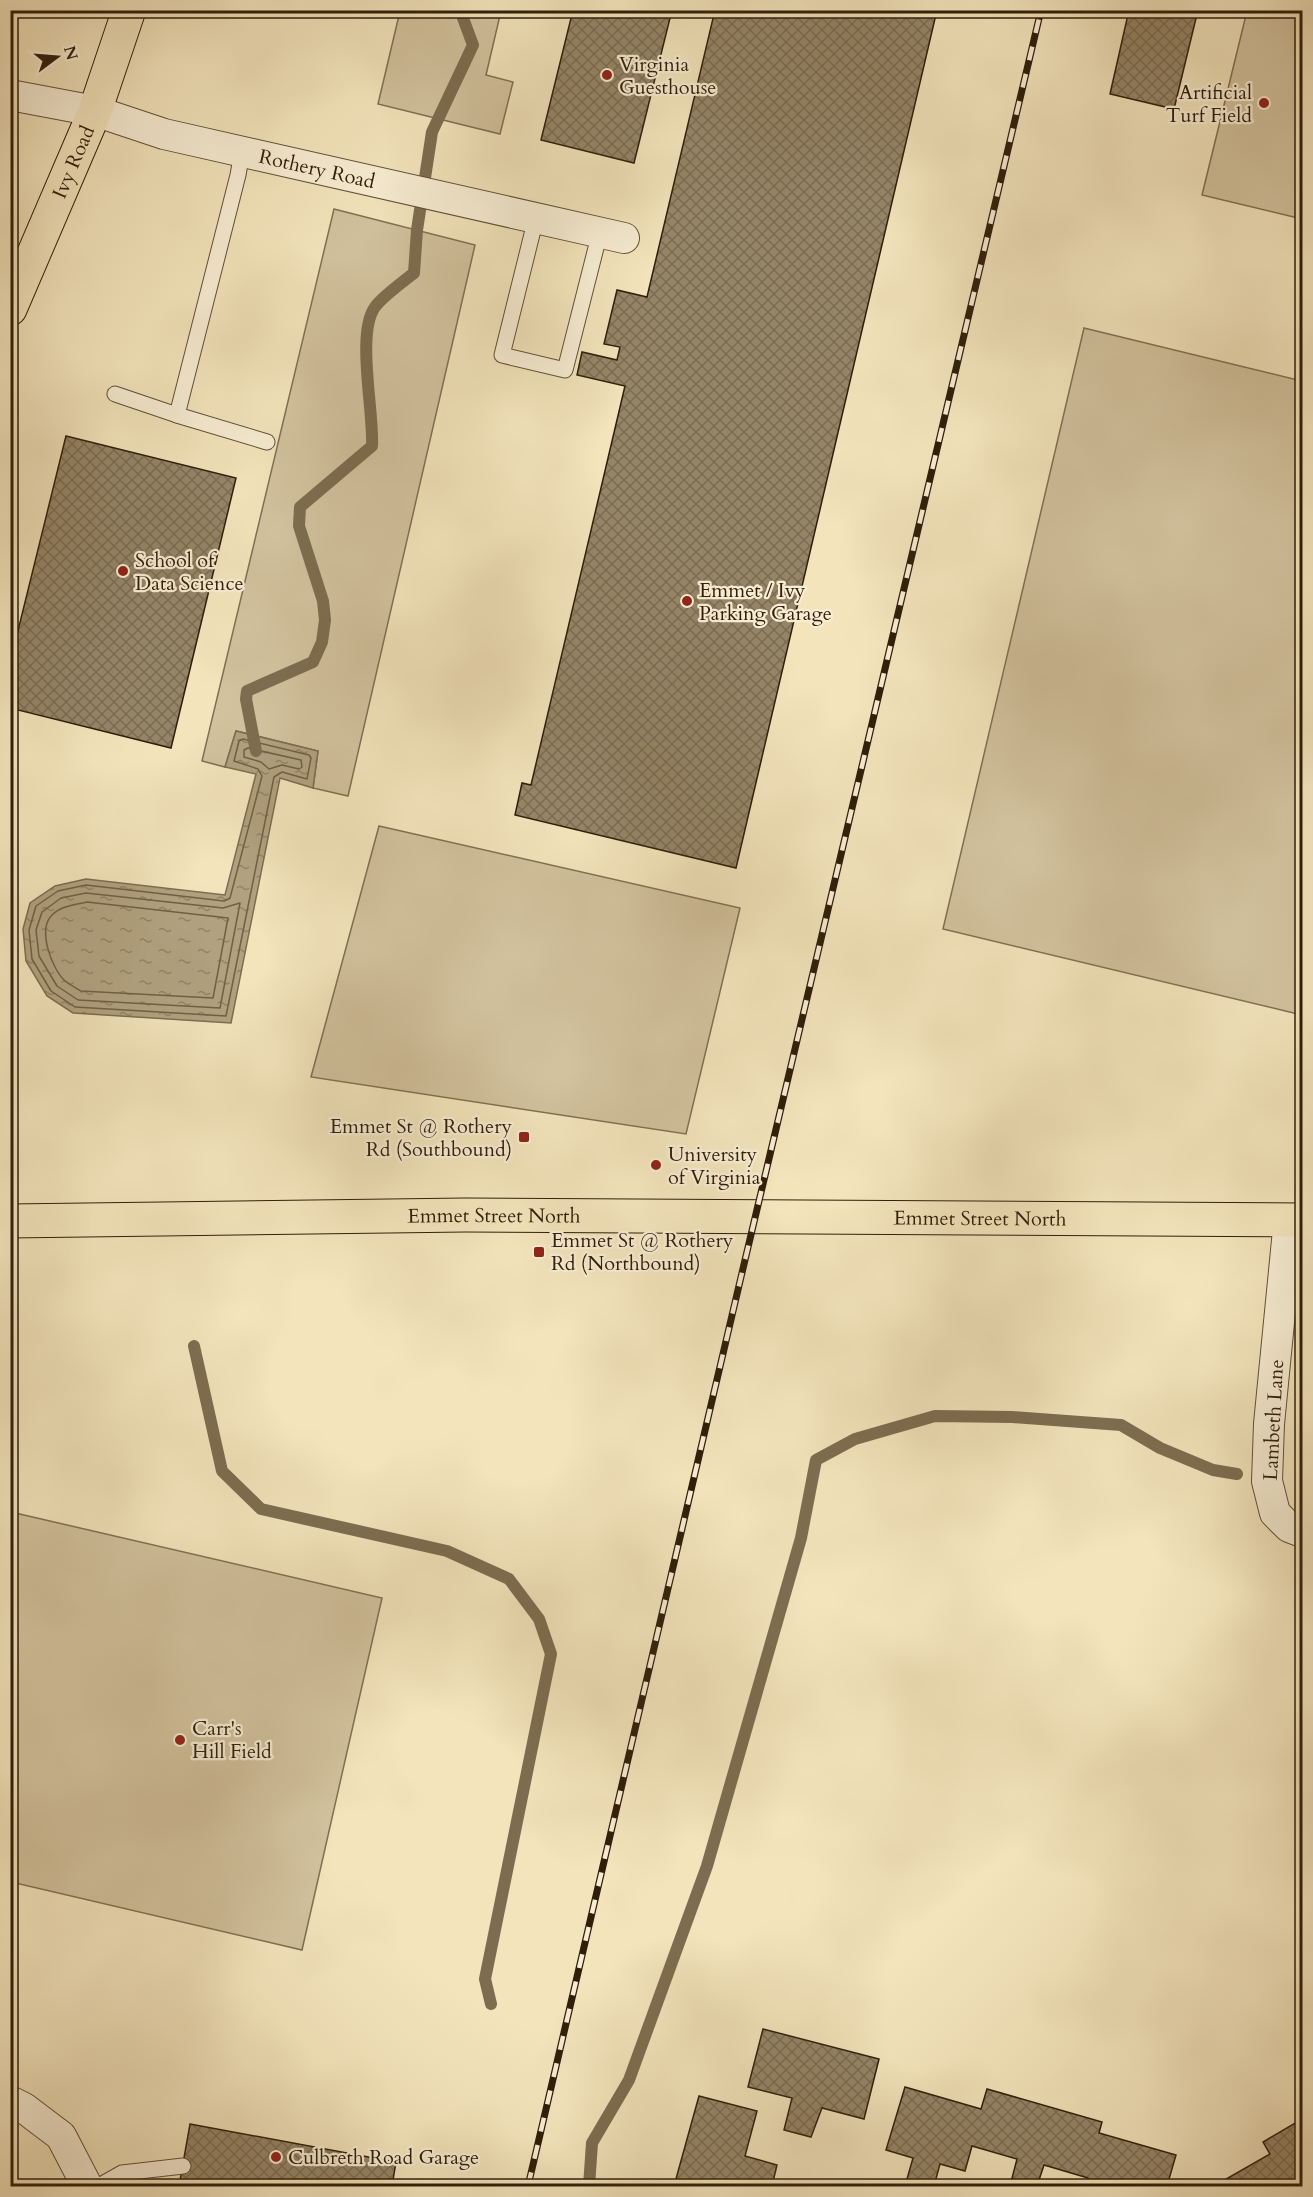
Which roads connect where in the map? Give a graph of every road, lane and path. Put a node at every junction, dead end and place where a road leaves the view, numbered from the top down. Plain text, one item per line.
1 (129, 10) edge
2 (10, 95) edge
3 (95, 111) junction
4 (242, 152) junction
5 (536, 218) junction
6 (612, 235) joint
7 (10, 309) edge
8 (115, 394) dead end
9 (177, 415) junction
10 (267, 442) dead end
11 (1296, 1220) edge
12 (10, 1221) edge
13 (1302, 1532) edge
14 (10, 2102) edge
15 (183, 2166) dead end
16 (87, 2187) edge
17 (99, 2187) edge

1 - 3 main road, Ivy Road
2 - 3 street, Rothery Road
3 - 4 street, Rothery Road
3 - 7 main road, Ivy Road
4 - 5 street, Rothery Road
4 - 9 lane
5 - 6 street, Rothery Road
5 - 6 lane
8 - 9 lane
9 - 10 lane
11 - 12 main road, Emmet Street North
11 - 13 street, Lambeth Lane
14 - 16 street
15 - 17 lane

